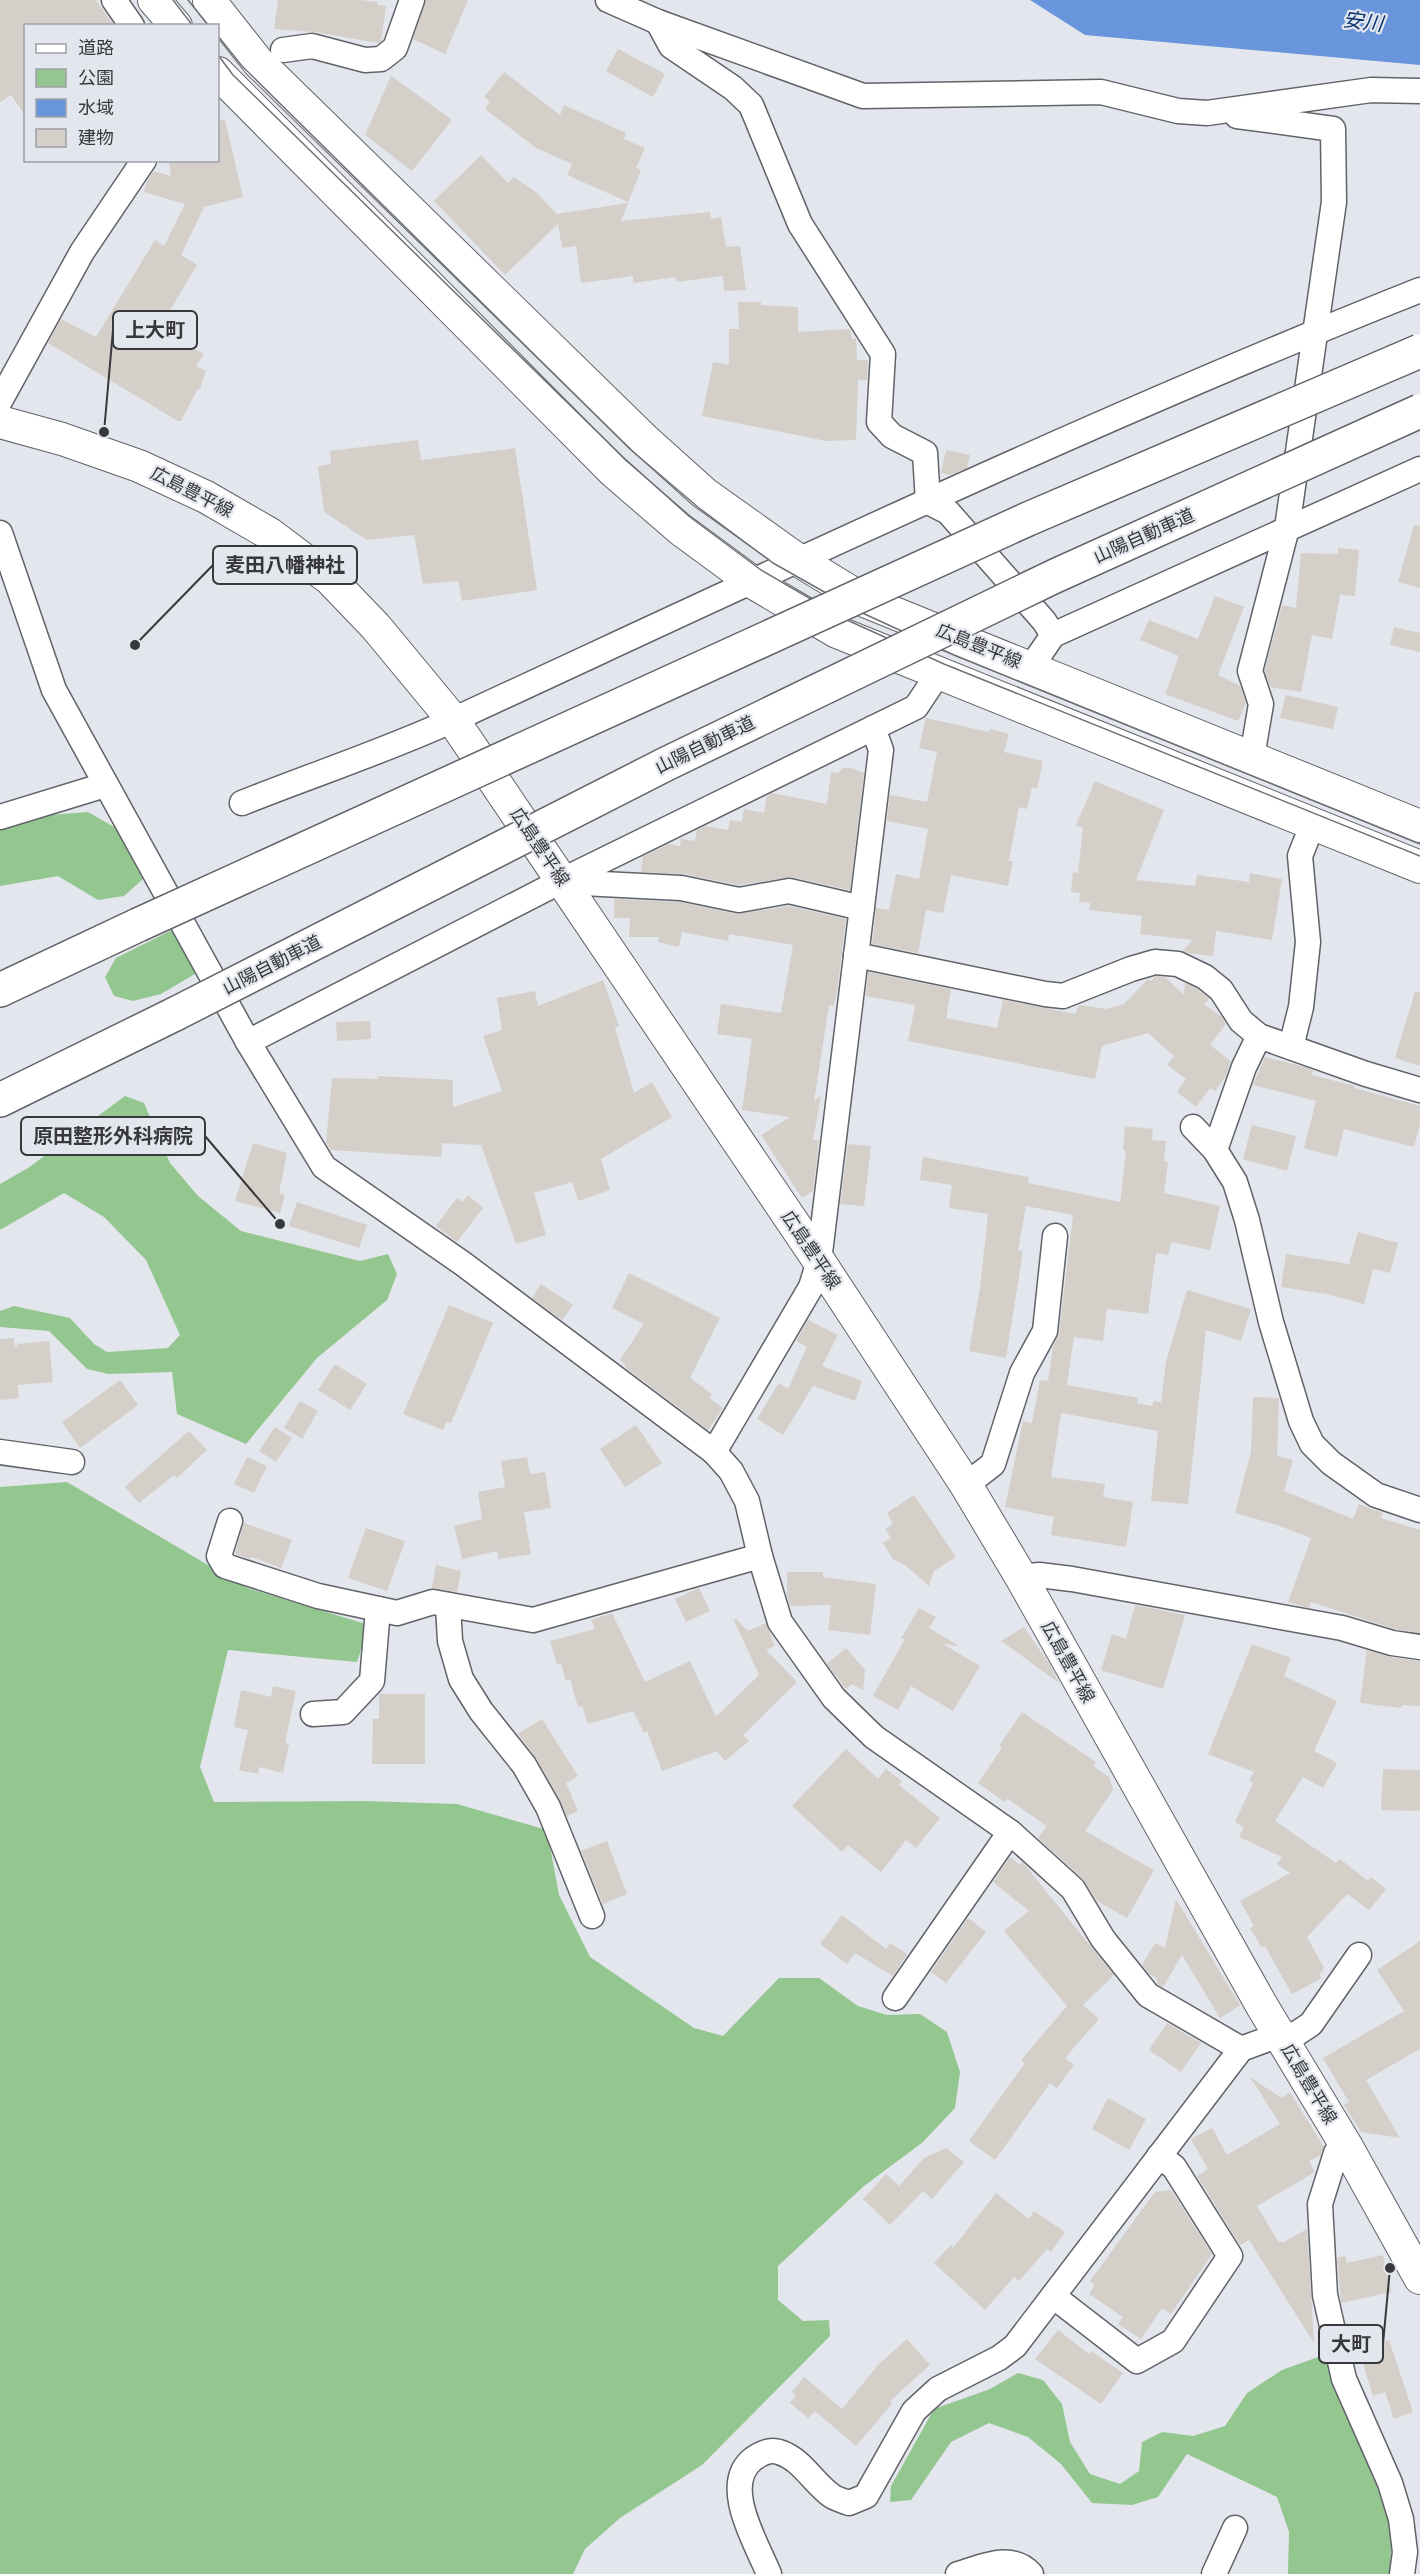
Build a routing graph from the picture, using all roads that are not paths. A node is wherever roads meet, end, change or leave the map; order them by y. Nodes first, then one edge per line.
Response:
1 (114, 0) edge
2 (154, 0) edge
3 (209, 0) edge
4 (412, 0) edge
5 (608, 0) edge
6 (658, 22) junction
7 (131, 24) edge
8 (174, 24) edge
9 (283, 51) dead end
10 (219, 74) edge
11 (1420, 91) edge
12 (1207, 113) junction
13 (143, 162) edge
14 (1420, 290) edge
15 (1316, 331) junction
16 (1420, 351) edge
17 (0, 401) edge
18 (1420, 411) edge
19 (0, 422) edge
20 (1420, 469) edge
21 (928, 502) junction
22 (1287, 528) junction
23 (0, 533) edge
24 (798, 560) junction
25 (752, 582) junction
26 (1053, 635) junction
27 (1031, 667) junction
28 (938, 674) junction
29 (453, 720) junction
30 (873, 728) junction
31 (1252, 757) junction
32 (105, 785) junction
33 (242, 803) dead end
34 (0, 817) edge
35 (1313, 823) junction
36 (1420, 826) edge
37 (1420, 867) edge
38 (563, 882) junction
39 (862, 908) junction
40 (856, 955) junction
41 (0, 990) edge
42 (1259, 1036) junction
43 (248, 1042) junction
44 (1291, 1047) junction
45 (1420, 1090) edge
46 (0, 1100) edge
47 (1193, 1127) dead end
48 (1215, 1150) junction
49 (1055, 1236) dead end
50 (819, 1261) junction
51 (0, 1452) edge
52 (714, 1452) junction
53 (72, 1462) dead end
54 (966, 1485) junction
55 (1420, 1509) edge
56 (230, 1521) dead end
57 (760, 1556) junction
58 (1021, 1577) junction
59 (448, 1605) junction
60 (378, 1609) junction
61 (1420, 1647) edge
62 (313, 1714) dead end
63 (1010, 1832) junction
64 (592, 1916) dead end
65 (1359, 1956) dead end
66 (895, 1998) dead end
67 (1279, 2035) junction
68 (1241, 2049) junction
69 (1347, 2147) junction
70 (1159, 2156) junction
71 (1420, 2278) edge
72 (1053, 2296) junction
73 (1235, 2528) dead end
74 (769, 2574) edge
75 (958, 2574) edge
76 (1031, 2574) edge
77 (1214, 2574) edge
78 (1402, 2574) edge

1 - 7 street
2 - 8 main road
3 - 24 main road, 広島豊平線
4 - 9 street
5 - 6 street
6 - 12 street
6 - 21 street
10 - 25 main road
11 - 12 street
12 - 15 street
13 - 17 street
14 - 15 street
15 - 21 street
15 - 22 street
16 - 41 highway, bridge
18 - 46 highway, 山陽自動車道, bridge
19 - 29 main road, 広島豊平線
20 - 22 street
21 - 24 street
21 - 26 street
22 - 26 street
22 - 31 street
23 - 32 street
24 - 25 street
24 - 27 main road, 広島豊平線
25 - 28 main road
25 - 29 street
26 - 27 street
27 - 31 main road, 広島豊平線
28 - 30 street
28 - 35 main road
29 - 33 street
29 - 38 main road, 広島豊平線
30 - 38 street
30 - 39 street
31 - 36 main road, 広島豊平線
32 - 34 street
32 - 43 street
35 - 37 main road
35 - 44 street
38 - 39 street
38 - 43 street
38 - 50 main road, 広島豊平線
39 - 40 street
40 - 42 street
40 - 50 street
42 - 44 street
42 - 48 street
43 - 52 street
44 - 45 street
47 - 48 street
48 - 55 street
49 - 54 street
50 - 52 street
50 - 54 main road, 広島豊平線
51 - 53 street
52 - 57 street
54 - 58 main road, 広島豊平線
56 - 60 street
57 - 59 street
57 - 63 street
58 - 61 street
58 - 67 main road, 広島豊平線
59 - 60 street
59 - 64 street
60 - 62 street
63 - 66 street
63 - 68 street
65 - 67 street
67 - 68 street
67 - 69 main road, 広島豊平線
68 - 70 street
69 - 71 main road, 広島豊平線
69 - 78 street
70 - 72 street
70 - 72 street
72 - 74 street
73 - 77 street
75 - 76 street

